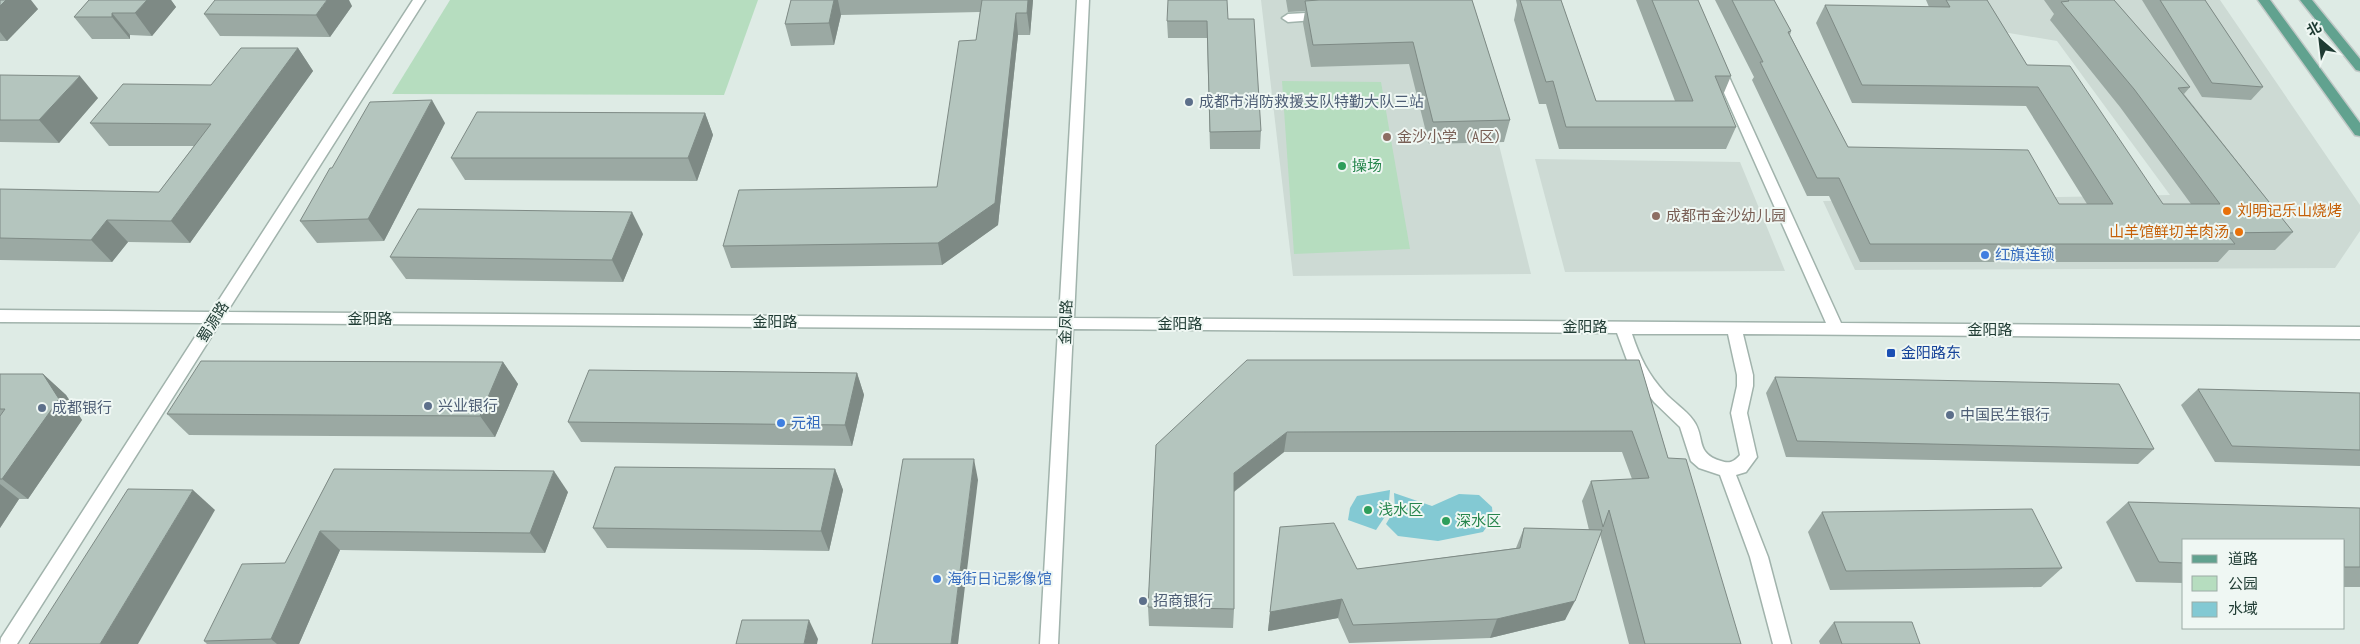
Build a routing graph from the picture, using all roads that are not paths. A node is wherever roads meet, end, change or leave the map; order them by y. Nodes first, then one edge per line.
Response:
1 (419, 0) edge
2 (1083, 0) edge
3 (2264, 0) edge
4 (2306, 0) edge
5 (1334, 16) edge
6 (1288, 18) dead end
7 (1712, 54) edge
8 (2360, 67) edge
9 (2360, 132) edge
10 (0, 316) edge
11 (215, 318) junction
12 (1065, 324) junction
13 (1622, 327) junction
14 (1734, 328) junction
15 (1836, 329) junction
16 (2360, 333) edge
17 (1726, 470) junction
18 (6, 644) edge
19 (1049, 644) edge
20 (1782, 644) edge

1 - 11 street, 蜀源路
2 - 12 street, 金凤路
3 - 9 main road
4 - 8 main road
5 - 6 street
7 - 15 street
10 - 11 street, 金阳路
11 - 12 street, 金阳路
11 - 18 street, 蜀源路
12 - 13 street, 金阳路
12 - 19 street, 金凤路
13 - 14 street, 金阳路
13 - 17 street
14 - 15 street, 金阳路
14 - 17 street
15 - 16 street, 金阳路
17 - 20 street

